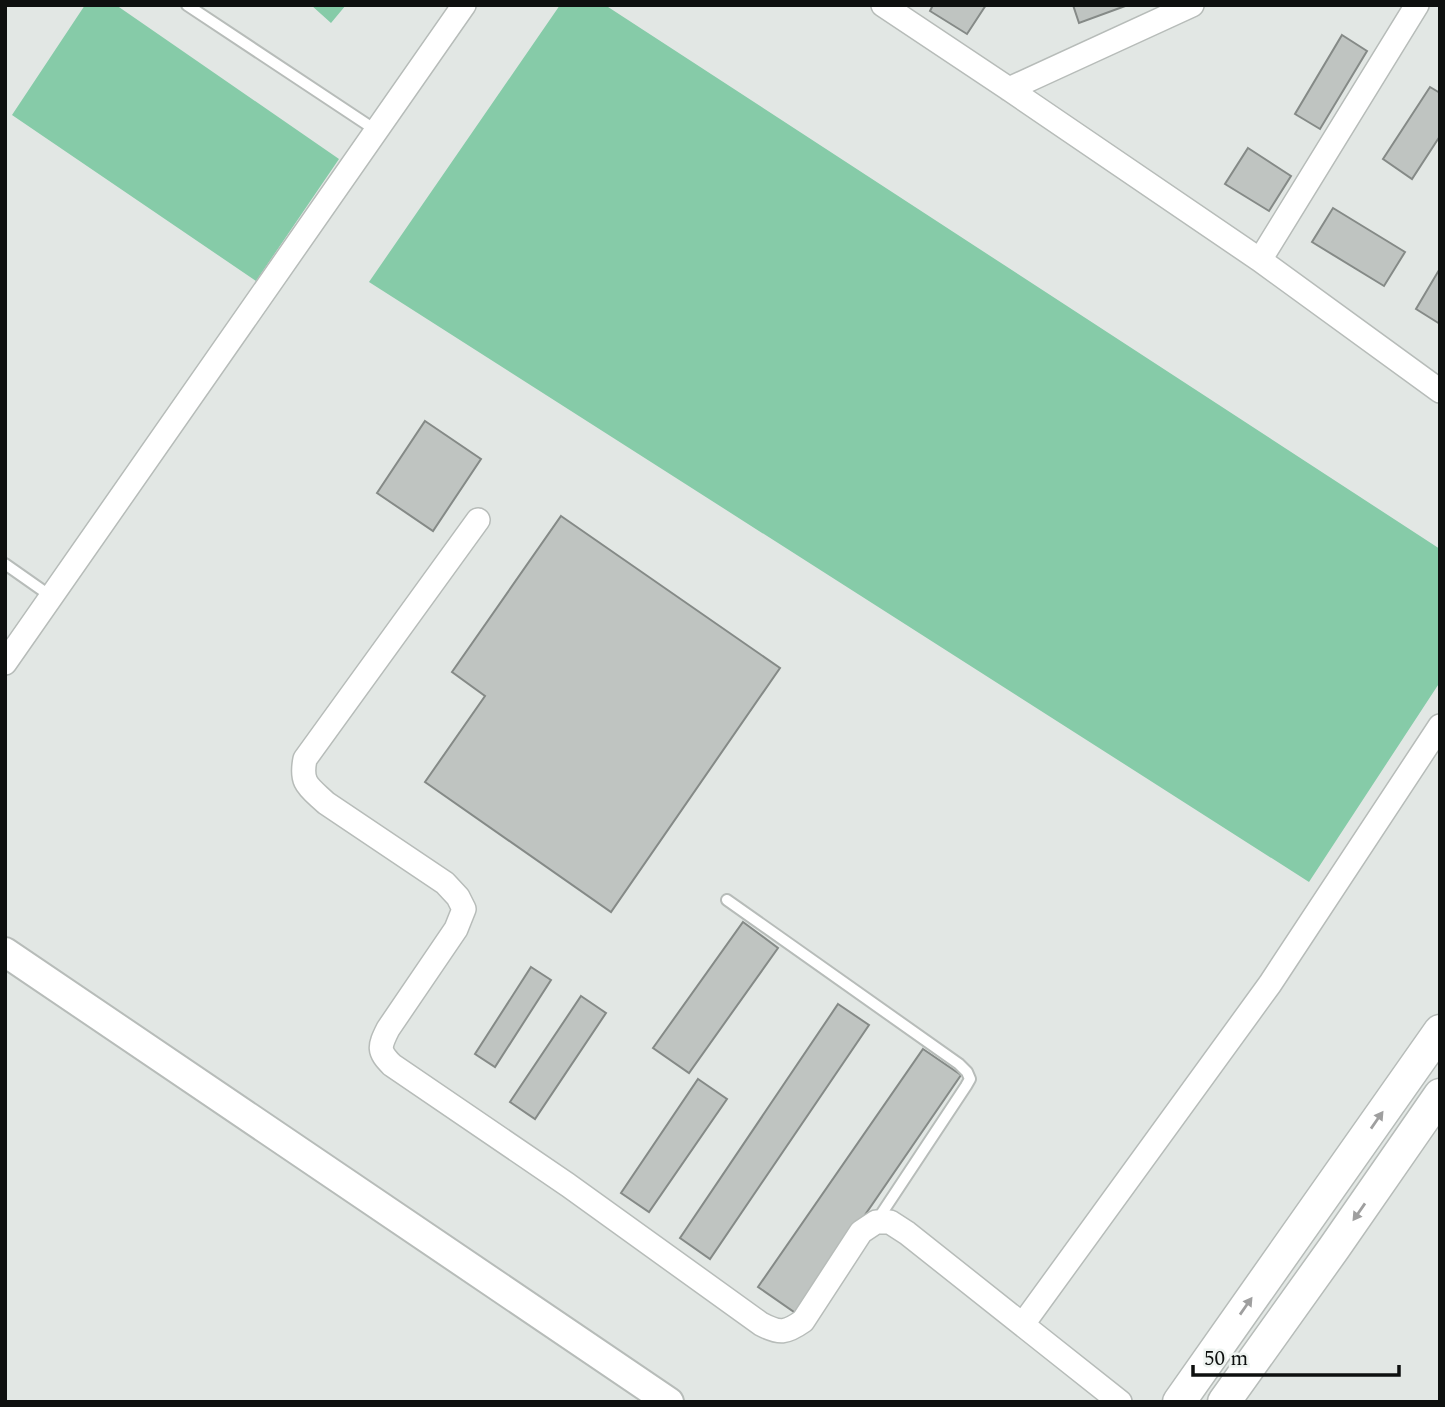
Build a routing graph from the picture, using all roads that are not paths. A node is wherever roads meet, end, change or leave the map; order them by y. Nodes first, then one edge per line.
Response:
1 (187, 5) edge
2 (464, 5) edge
3 (883, 5) edge
4 (1192, 5) edge
5 (1418, 5) edge
6 (1010, 89) junction
7 (377, 131) junction
8 (1260, 260) junction
9 (1440, 391) edge
10 (478, 520) dead end
11 (5, 564) edge
12 (52, 597) junction
13 (5, 663) edge
14 (1440, 726) edge
15 (727, 900) dead end
16 (5, 952) edge
17 (1440, 1031) edge
18 (1440, 1095) edge
19 (876, 1222) junction
20 (1023, 1324) junction
21 (668, 1402) edge
22 (1120, 1402) edge
23 (1179, 1402) edge
24 (1224, 1402) edge

1 - 7 lane
2 - 7 street
3 - 6 street
4 - 6 street
5 - 8 street
6 - 8 street
7 - 12 street
8 - 9 street
10 - 19 street
11 - 12 lane
12 - 13 street
14 - 20 street
15 - 19 lane
16 - 21 street
23 -> 17 main road
18 -> 24 main road
19 - 20 street
20 - 22 street

